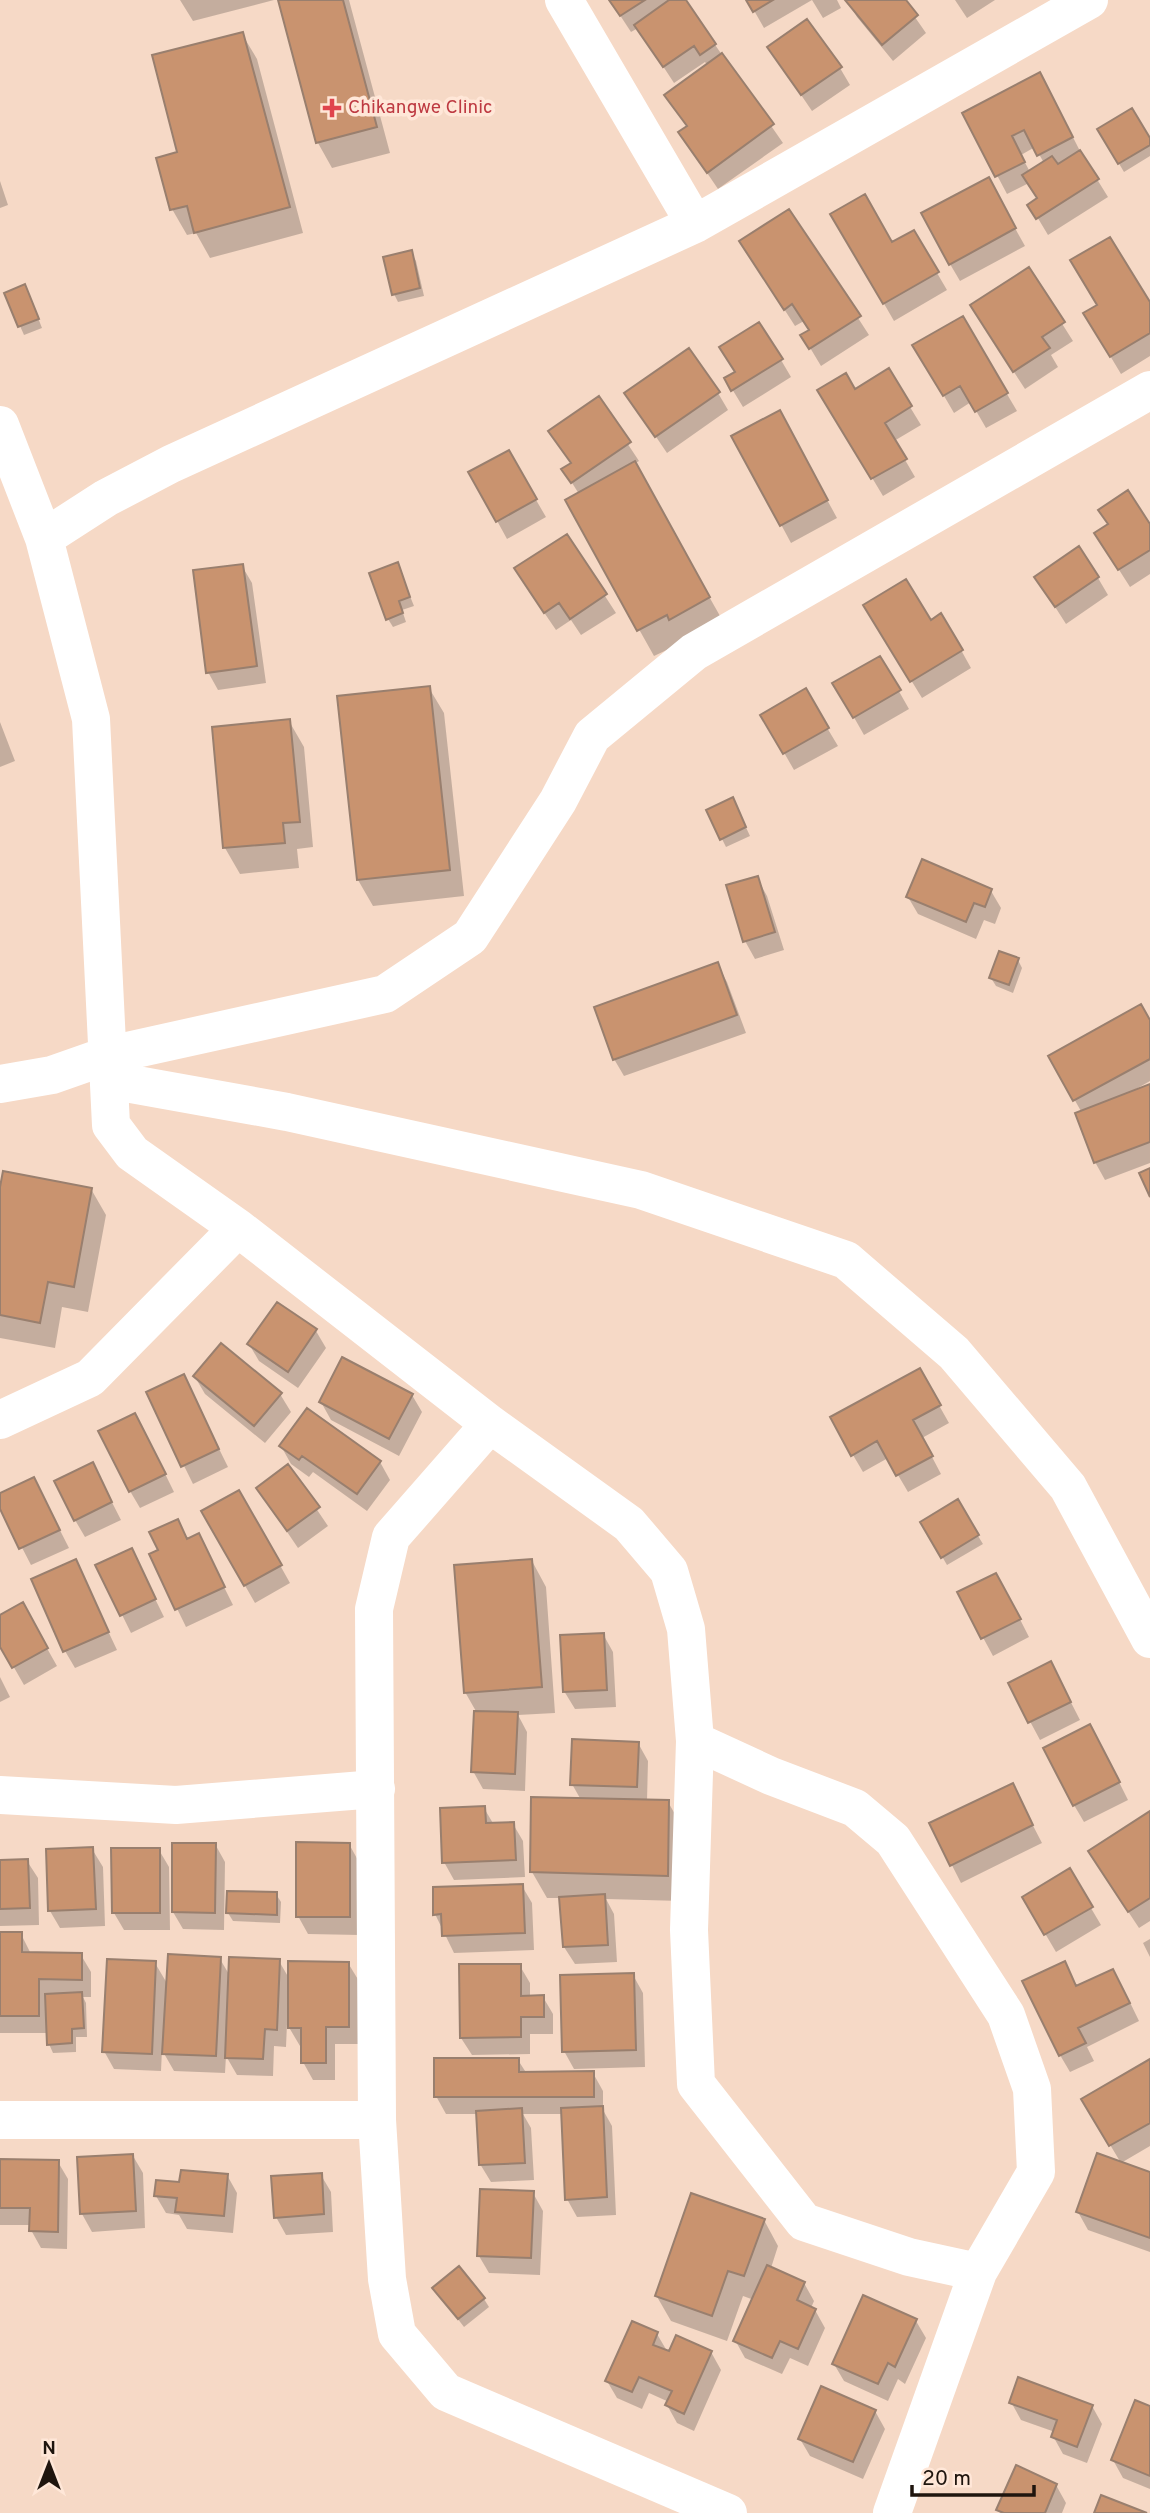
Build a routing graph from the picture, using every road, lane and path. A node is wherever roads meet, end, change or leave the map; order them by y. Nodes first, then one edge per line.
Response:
1 (564, 0) edge
2 (1089, 0) edge
3 (695, 224) junction
4 (1150, 390) edge
5 (0, 425) edge
6 (44, 538) junction
7 (109, 1068) junction
8 (0, 1084) edge
9 (238, 1228) junction
10 (0, 1420) edge
11 (491, 1424) junction
12 (1150, 1639) edge
13 (695, 1741) junction
14 (376, 1789) junction
15 (0, 1795) edge
16 (0, 2120) edge
17 (377, 2120) junction
18 (978, 2272) junction
19 (727, 2513) edge
20 (892, 2513) edge

1 - 3 street
2 - 3 street
3 - 6 street
4 - 7 street
5 - 6 street
6 - 7 street
7 - 8 street
7 - 9 street
7 - 12 street
9 - 10 street
9 - 11 street
11 - 13 street
11 - 14 street
13 - 18 street
13 - 18 street
14 - 15 street
14 - 17 street
16 - 17 street
17 - 19 street
18 - 20 street

